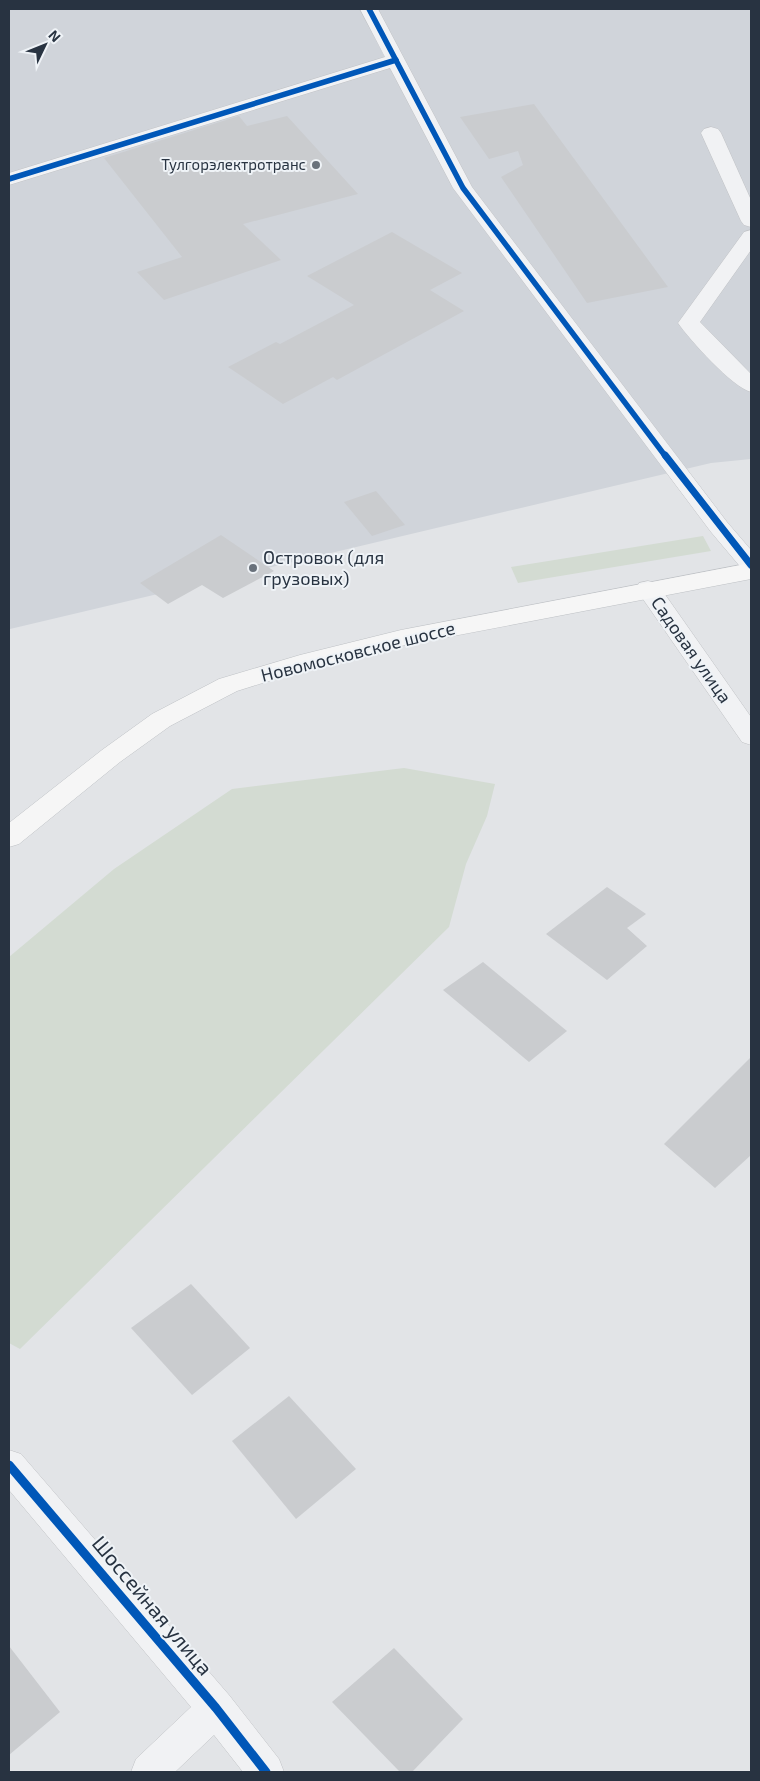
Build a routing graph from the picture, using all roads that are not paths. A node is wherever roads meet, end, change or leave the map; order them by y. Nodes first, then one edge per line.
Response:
1 (369, 9) edge
2 (396, 60) junction
3 (711, 133) dead end
4 (9, 179) edge
5 (751, 221) edge
6 (751, 236) edge
7 (751, 385) edge
8 (751, 565) edge
9 (751, 570) edge
10 (648, 589) junction
11 (751, 736) edge
12 (9, 837) edge
13 (9, 1465) edge
14 (216, 1708) junction
15 (149, 1772) edge
16 (266, 1772) edge

1 - 2 street
2 - 4 street
2 - 8 street
3 - 5 street
6 - 7 street
9 - 10 main road, Новомосковское шоссе
10 - 11 street, Садовая улица
10 - 12 main road, Новомосковское шоссе
13 - 14 street, Шоссейная улица
14 - 15 street
14 - 16 street, Шоссейная улица

